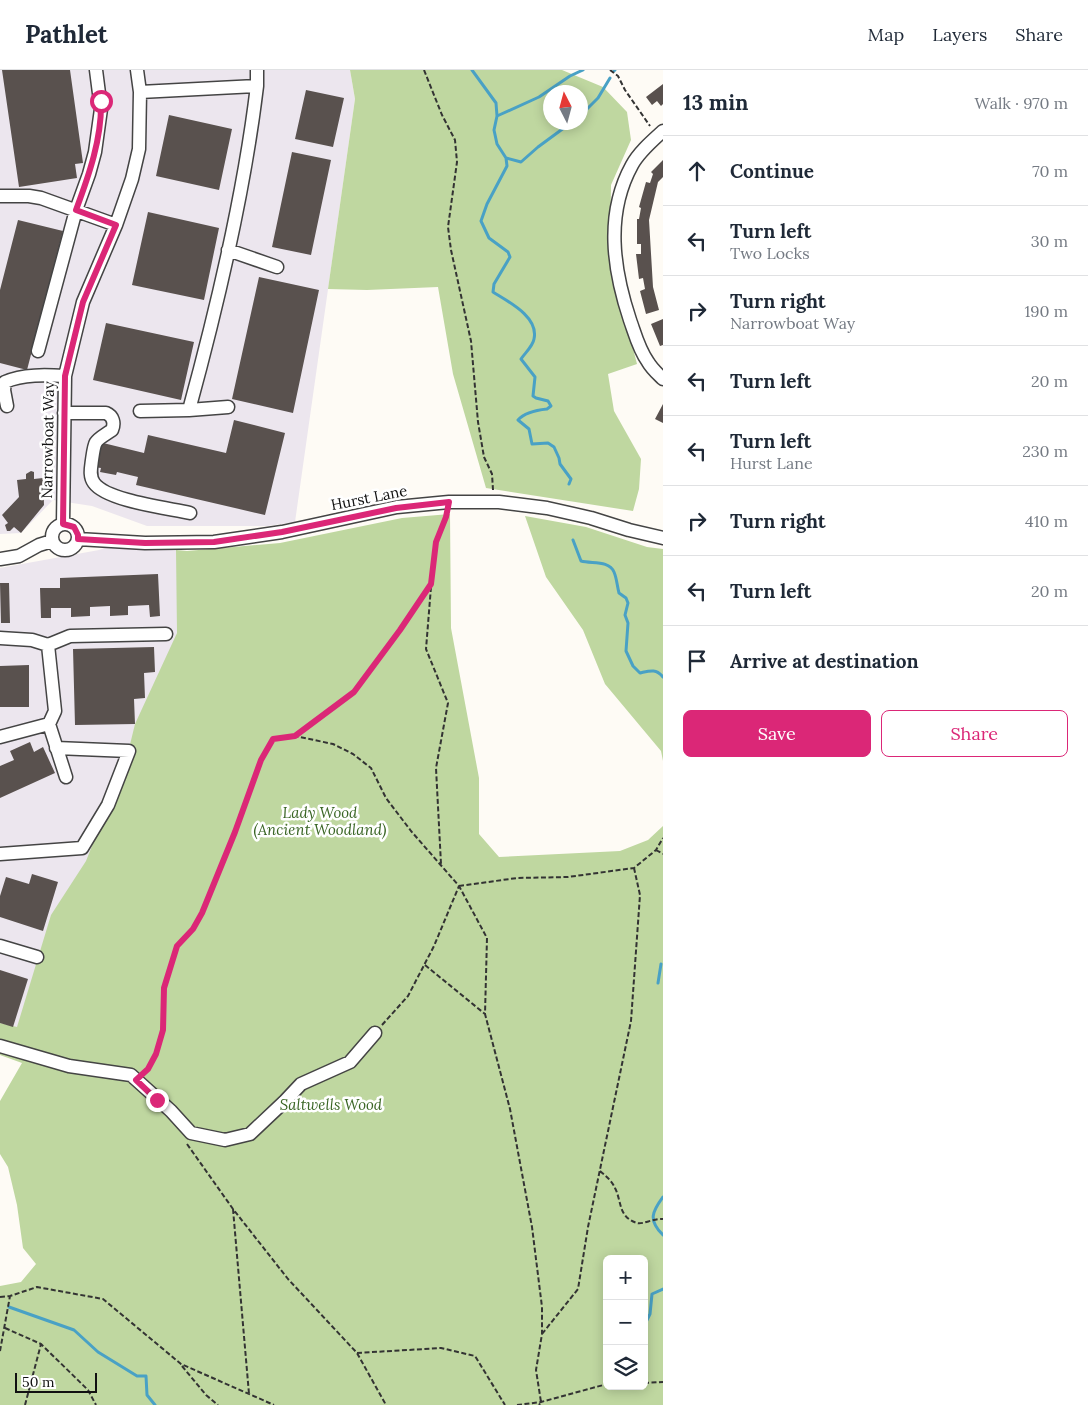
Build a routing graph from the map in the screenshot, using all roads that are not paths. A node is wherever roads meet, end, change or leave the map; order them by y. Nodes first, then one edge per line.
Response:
1 (96, 70) edge
2 (137, 70) edge
3 (257, 70) edge
4 (257, 86) junction
5 (140, 92) junction
6 (660, 134) edge
7 (0, 196) edge
8 (76, 210) junction
9 (116, 225) junction
10 (228, 250) junction
11 (276, 267) dead end
12 (38, 351) dead end
13 (65, 376) junction
14 (663, 379) edge
15 (7, 406) dead end
16 (228, 407) dead end
17 (189, 410) junction
18 (140, 411) dead end
19 (64, 413) junction
20 (190, 513) dead end
21 (63, 524) junction
22 (663, 538) edge
23 (78, 539) junction
24 (52, 541) junction
25 (0, 559) edge
26 (166, 634) dead end
27 (0, 638) edge
28 (48, 645) junction
29 (49, 724) junction
30 (0, 736) edge
31 (56, 748) junction
32 (66, 777) dead end
33 (0, 854) edge
34 (0, 946) edge
35 (37, 957) dead end
36 (375, 1033) road end
37 (0, 1046) edge

1 - 8 street
2 - 5 street, Narrowboat Way
3 - 4 street
4 - 5 street
4 - 10 street
5 - 9 street, Narrowboat Way
6 - 14 street
7 - 8 street
8 - 9 street
8 - 12 street
9 - 13 street, Narrowboat Way
10 - 11 street
10 - 17 street
13 - 15 street
13 - 19 street, Narrowboat Way
16 - 17 street
17 - 18 street
19 - 20 street
19 - 21 street, Narrowboat Way
21 - 23 street
21 - 24 street
22 - 23 street, Hurst Lane
23 - 24 street
24 - 25 street
26 - 28 street
27 - 28 street
28 - 29 street
29 - 30 street
29 - 31 street
31 - 32 street
31 - 33 street
34 - 35 street
36 - 37 street

